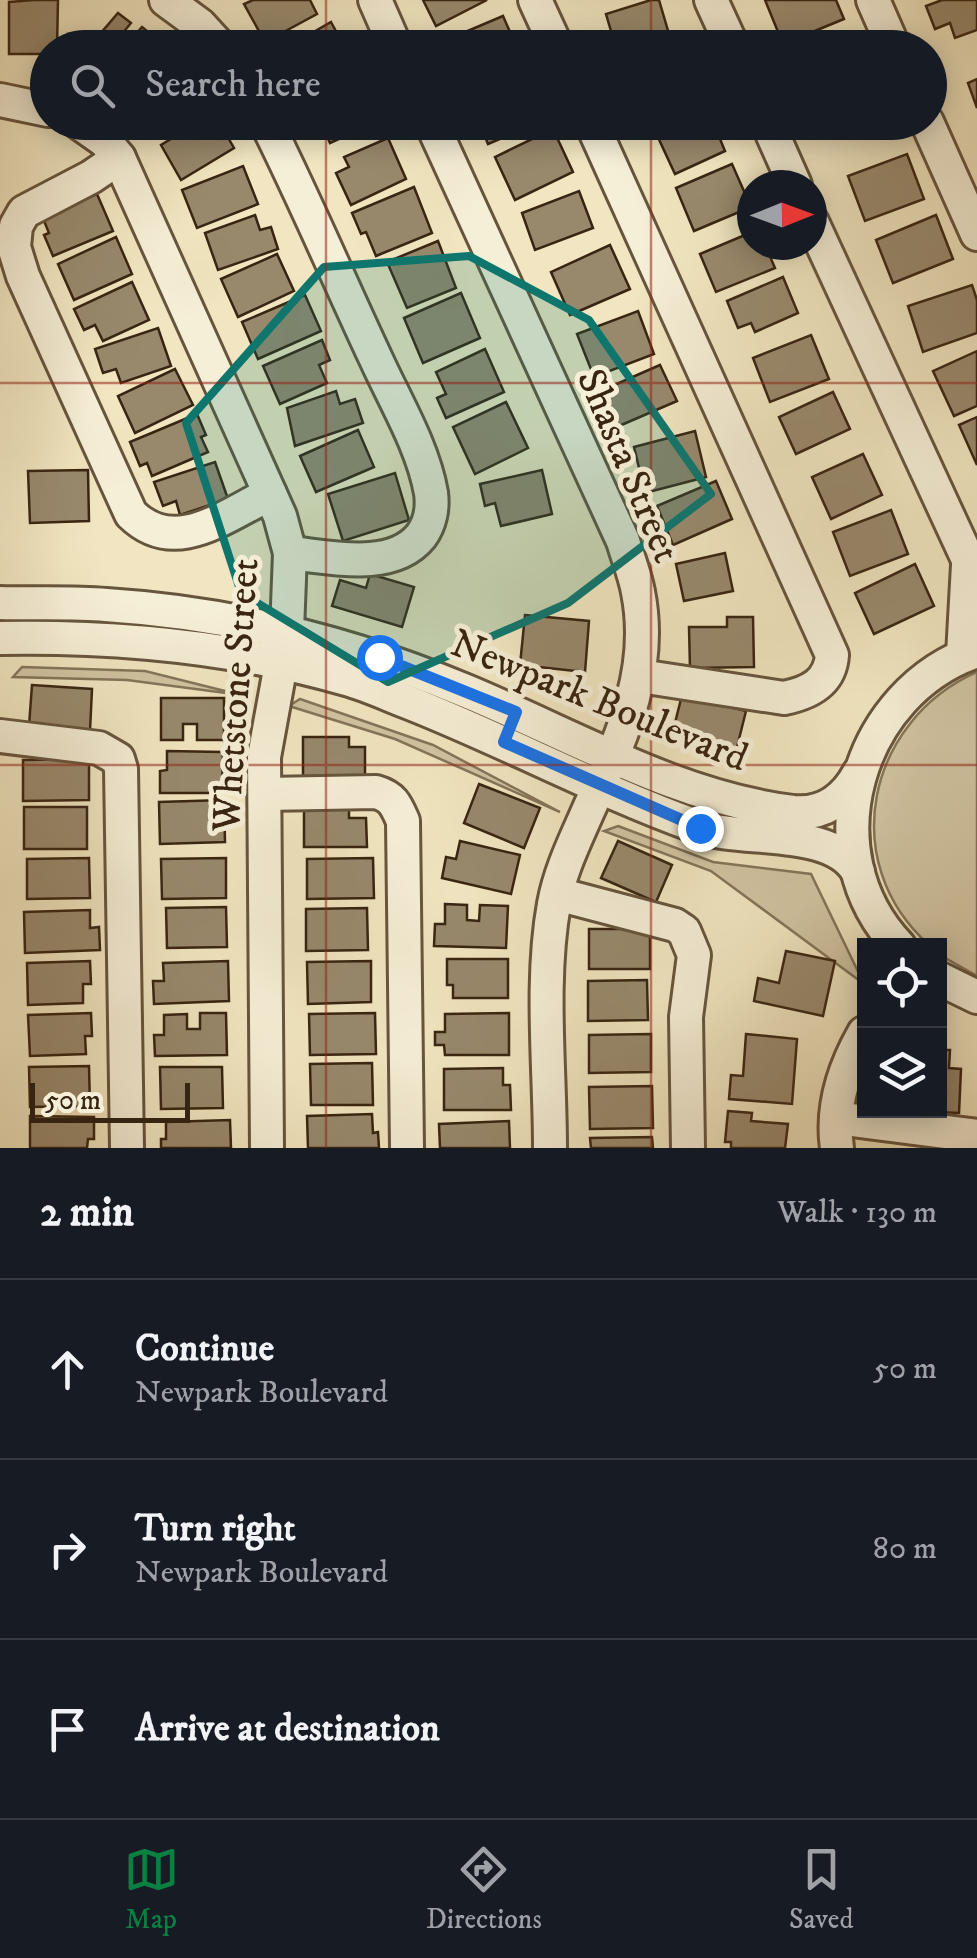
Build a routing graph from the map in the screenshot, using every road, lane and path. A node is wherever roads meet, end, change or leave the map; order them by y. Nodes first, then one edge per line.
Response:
1 (166, 0) edge
2 (374, 0) edge
3 (535, 0) edge
4 (711, 0) edge
5 (872, 0) edge
6 (205, 30) edge
7 (388, 30) edge
8 (549, 30) edge
9 (724, 30) edge
10 (886, 30) edge
11 (0, 100) edge
12 (30, 106) edge
13 (103, 140) edge
14 (274, 140) edge
15 (439, 140) edge
16 (599, 140) edge
17 (775, 140) edge
18 (935, 140) edge
19 (119, 158) junction
20 (788, 170) edge
21 (977, 234) edge
22 (827, 255) edge
23 (270, 494) junction
24 (290, 553) junction
25 (972, 572) edge
26 (0, 603) edge
27 (287, 631) junction
28 (0, 638) edge
29 (970, 653) edge
30 (279, 663) junction
31 (640, 676) junction
32 (510, 728) junction
33 (0, 736) edge
34 (607, 770) junction
35 (859, 773) junction
36 (264, 794) junction
37 (858, 872) junction
38 (557, 894) junction
39 (889, 938) edge
40 (857, 1049) edge
41 (837, 1133) edge
42 (977, 1136) edge
43 (127, 1148) edge
44 (267, 1148) edge
45 (408, 1148) edge
46 (550, 1148) edge
47 (688, 1148) edge

1 - 6 street
2 - 7 street
3 - 8 street
4 - 9 street
5 - 10 street
11 - 12 street
13 - 19 street, Whetstone Street
14 - 24 street
15 - 31 street, Shasta Street
16 - 31 street
17 - 20 street
18 - 21 street
19 - 23 street, Whetstone Street
19 - 23 street
22 - 25 street
23 - 24 street, Whetstone Street
24 - 27 street, Whetstone Street
25 - 29 street
26 - 27 street, Newpark Boulevard
27 - 30 street, Whetstone Street
27 - 32 street, Newpark Boulevard
28 - 30 street, Newpark Boulevard
29 - 35 street
30 - 32 street, Newpark Boulevard
30 - 36 street, Whetstone Street
31 - 34 street, Shasta Street
32 - 34 street, Newpark Boulevard
33 - 43 street
34 - 35 street, Newpark Boulevard
34 - 37 street, Newpark Boulevard
34 - 38 street, Shasta Street
35 - 37 street
36 - 44 street, Whetstone Street
36 - 45 street
37 - 39 street
38 - 46 street, Shasta Street
38 - 47 street
40 - 41 street
41 - 42 street

